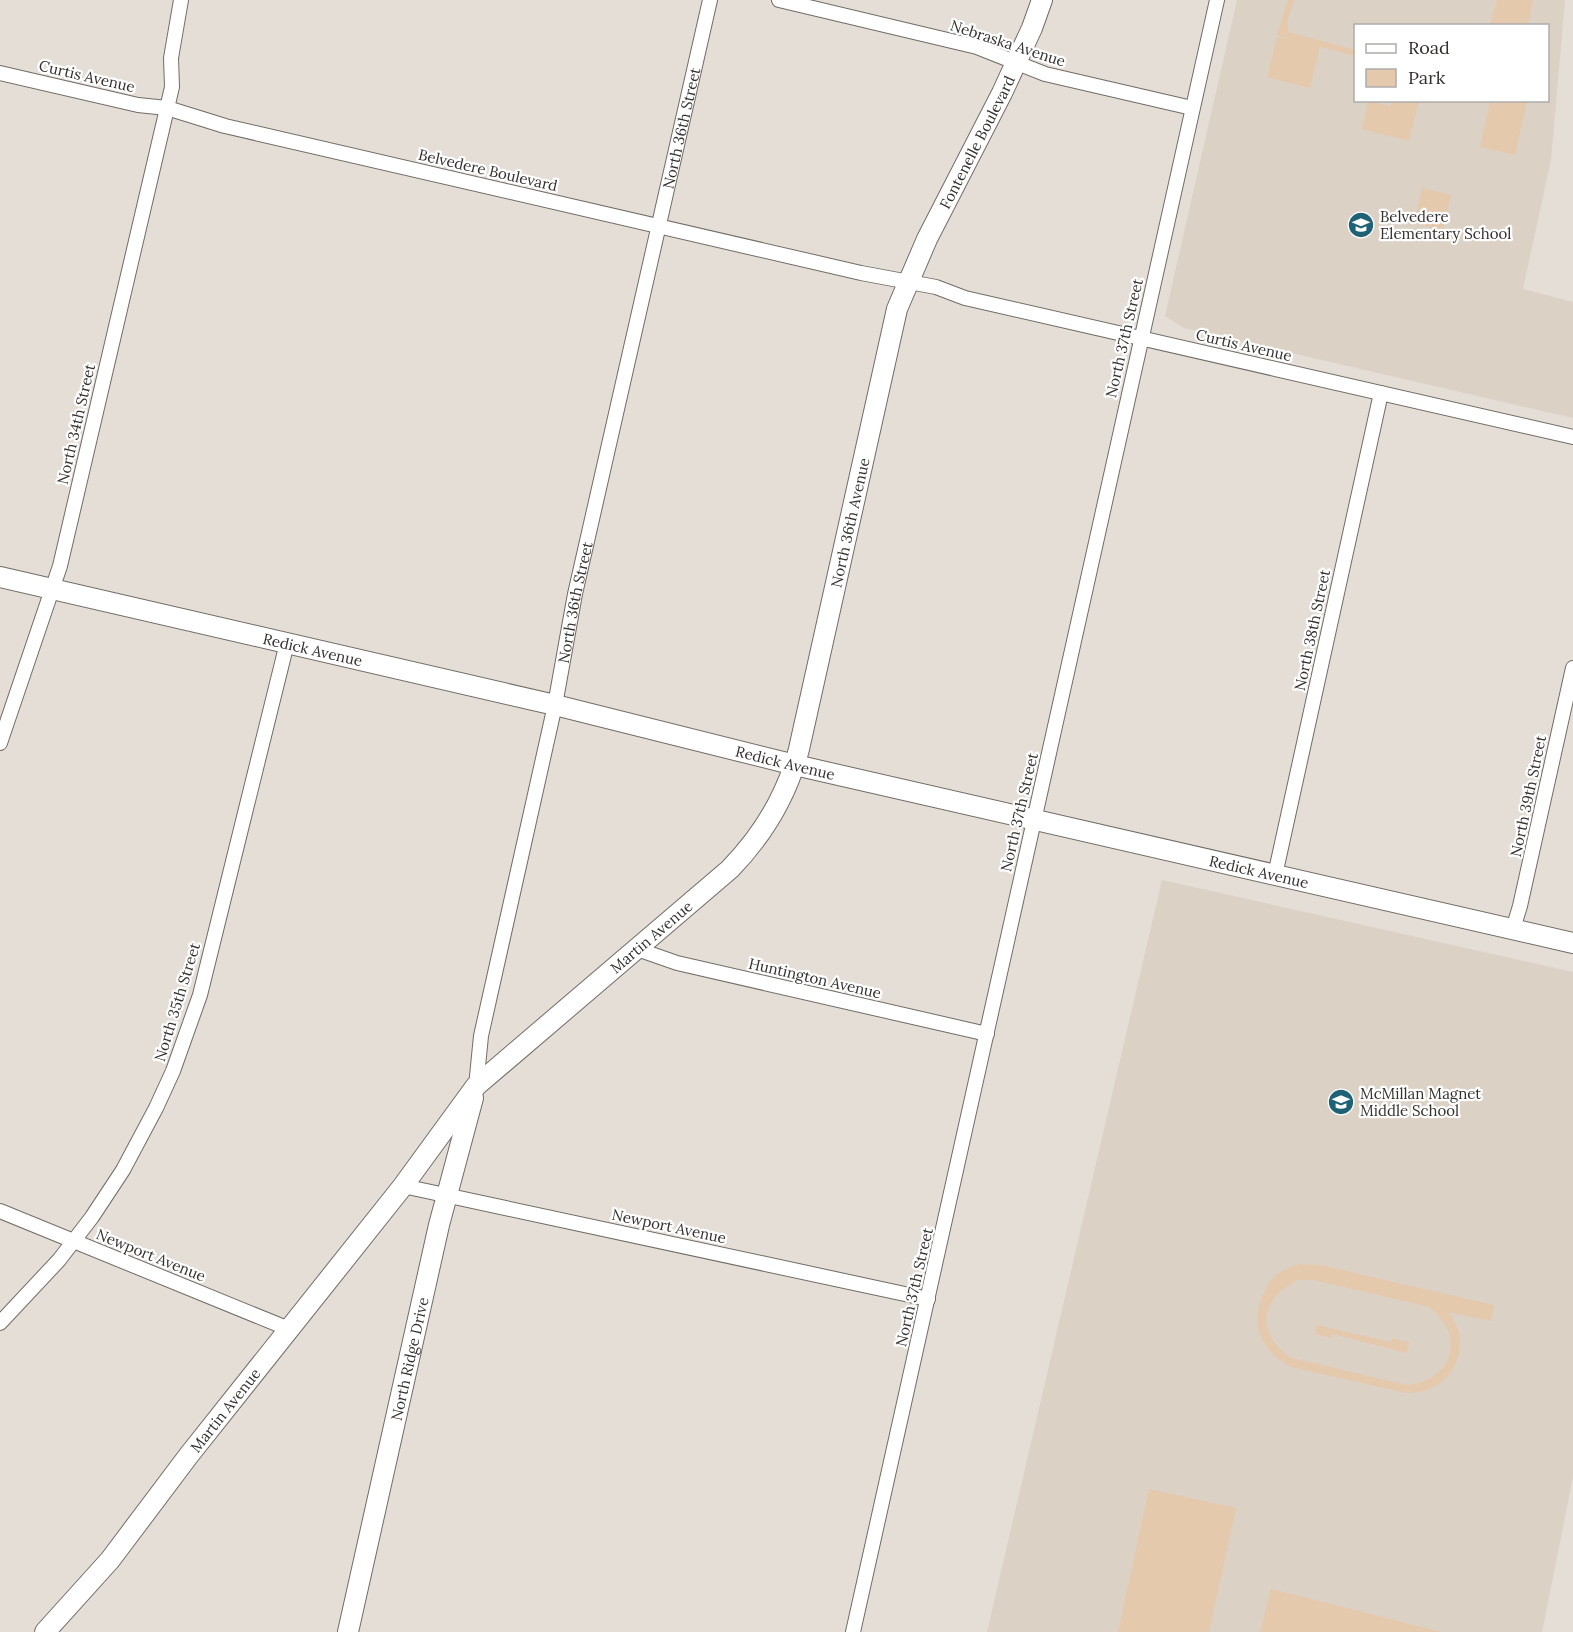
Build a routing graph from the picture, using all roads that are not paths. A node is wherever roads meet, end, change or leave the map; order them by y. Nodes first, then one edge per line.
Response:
1 (181, 0) edge
2 (710, 0) edge
3 (779, 0) edge
4 (1042, 0) edge
5 (1217, 0) edge
6 (1016, 62) junction
7 (0, 74) edge
8 (167, 108) junction
9 (1192, 108) junction
10 (659, 226) junction
11 (908, 282) junction
12 (1141, 338) junction
13 (1381, 393) junction
14 (1573, 438) edge
15 (0, 577) edge
16 (53, 589) junction
17 (287, 643) junction
18 (1573, 668) edge
19 (1571, 690) edge
20 (555, 705) junction
21 (0, 743) edge
22 (795, 765) junction
23 (1034, 819) junction
24 (1275, 874) junction
25 (1513, 929) junction
26 (1573, 943) edge
27 (637, 949) junction
28 (987, 1034) junction
29 (476, 1086) junction
30 (403, 1186) junction
31 (446, 1195) junction
32 (0, 1210) edge
33 (74, 1241) junction
34 (928, 1299) junction
35 (0, 1323) edge
36 (289, 1329) junction
37 (45, 1632) edge
38 (348, 1632) edge
39 (854, 1632) edge

1 - 8 street
2 - 10 street, North 36th Street
3 - 6 street, Nebraska Avenue
4 - 6 street, Fontenelle Boulevard
5 - 9 street, North 37th Street
6 - 9 street, Nebraska Avenue
6 - 11 street, Fontenelle Boulevard
7 - 8 street, Curtis Avenue
8 - 10 street, Belvedere Boulevard
8 - 16 street, North 34th Street
9 - 12 street, North 37th Street
10 - 11 street, Belvedere Boulevard
10 - 20 street, North 36th Street
11 - 12 street, Curtis Avenue
11 - 22 street, North 36th Avenue
12 - 13 street, Curtis Avenue
12 - 23 street, North 37th Street
13 - 14 street, Curtis Avenue
13 - 24 street, North 38th Street
15 - 16 street, Redick Avenue
16 - 17 street, Redick Avenue
16 - 21 street, North 34th Street
17 - 20 street, Redick Avenue
17 - 33 street, North 35th Street
18 - 19 street, North 39th Street
19 - 25 street, North 39th Street
20 - 22 street, Redick Avenue
20 - 29 street, North 36th Street
22 - 23 street, Redick Avenue
22 - 27 street, Martin Avenue
23 - 24 street, Redick Avenue
23 - 28 street, North 37th Street
24 - 25 street, Redick Avenue
25 - 26 street, Redick Avenue
27 - 28 street, Huntington Avenue
27 - 29 street, Martin Avenue
28 - 34 street, North 37th Street
29 - 30 street
29 - 31 street, North Ridge Drive
30 - 31 street, Newport Avenue
30 - 36 street, Martin Avenue
31 - 34 street, Newport Avenue
31 - 38 street, North Ridge Drive
32 - 33 street, Newport Avenue
33 - 35 street, North 35th Street
33 - 36 street, Newport Avenue
34 - 39 street, North 37th Street
36 - 37 street, Martin Avenue

